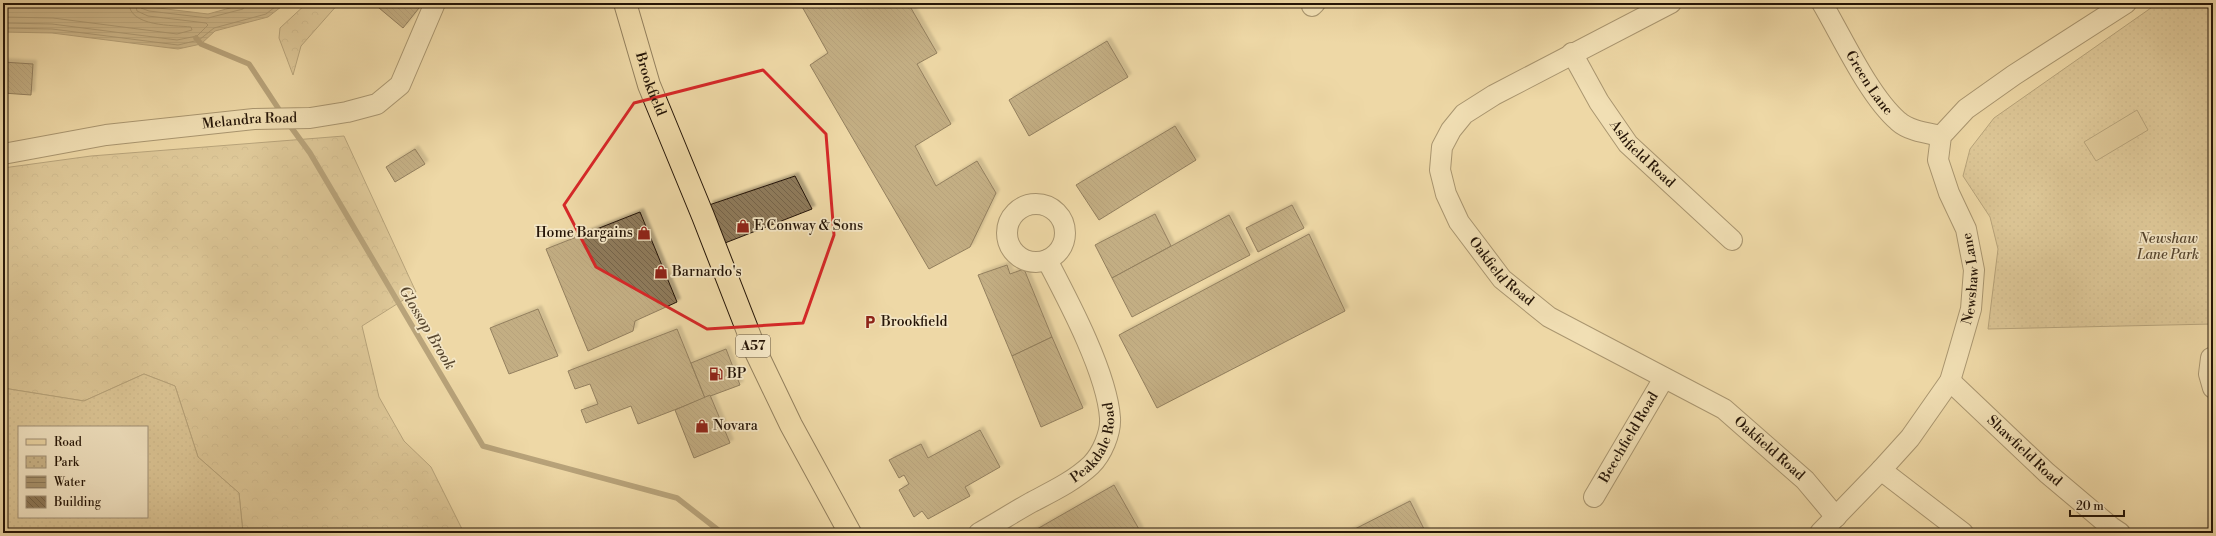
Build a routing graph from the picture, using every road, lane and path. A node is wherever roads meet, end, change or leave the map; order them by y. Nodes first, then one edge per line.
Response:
1 (435, 3) edge
2 (625, 3) edge
3 (1671, 3) edge
4 (1822, 3) edge
5 (2126, 3) edge
6 (1572, 53) junction
7 (1941, 136) junction
8 (3, 154) edge
9 (1732, 240) dead end
10 (1047, 260) dead end
11 (2211, 358) dead end
12 (1664, 378) junction
13 (1950, 380) junction
14 (2213, 388) edge
15 (1881, 470) junction
16 (1594, 497) dead end
17 (1836, 517) junction
18 (850, 533) edge
19 (980, 533) edge
20 (1820, 533) edge
21 (1963, 533) edge
22 (2120, 533) edge

1 - 8 street, Melandra Road
2 - 18 main road, Brookfield / A57
3 - 6 street, Oakfield Road
4 - 7 street, Green Lane
5 - 7 street
6 - 9 street, Ashfield Road
6 - 12 street, Oakfield Road
7 - 13 street, Newshaw Lane
10 - 19 street, Peakdale Road
11 - 14 street
12 - 16 street, Beechfield Road
12 - 17 street, Oakfield Road
13 - 15 street, Newshaw Lane
13 - 22 street, Shawfield Road
15 - 17 street, Newshaw Lane
15 - 21 street
17 - 20 street, Newshaw Lane

